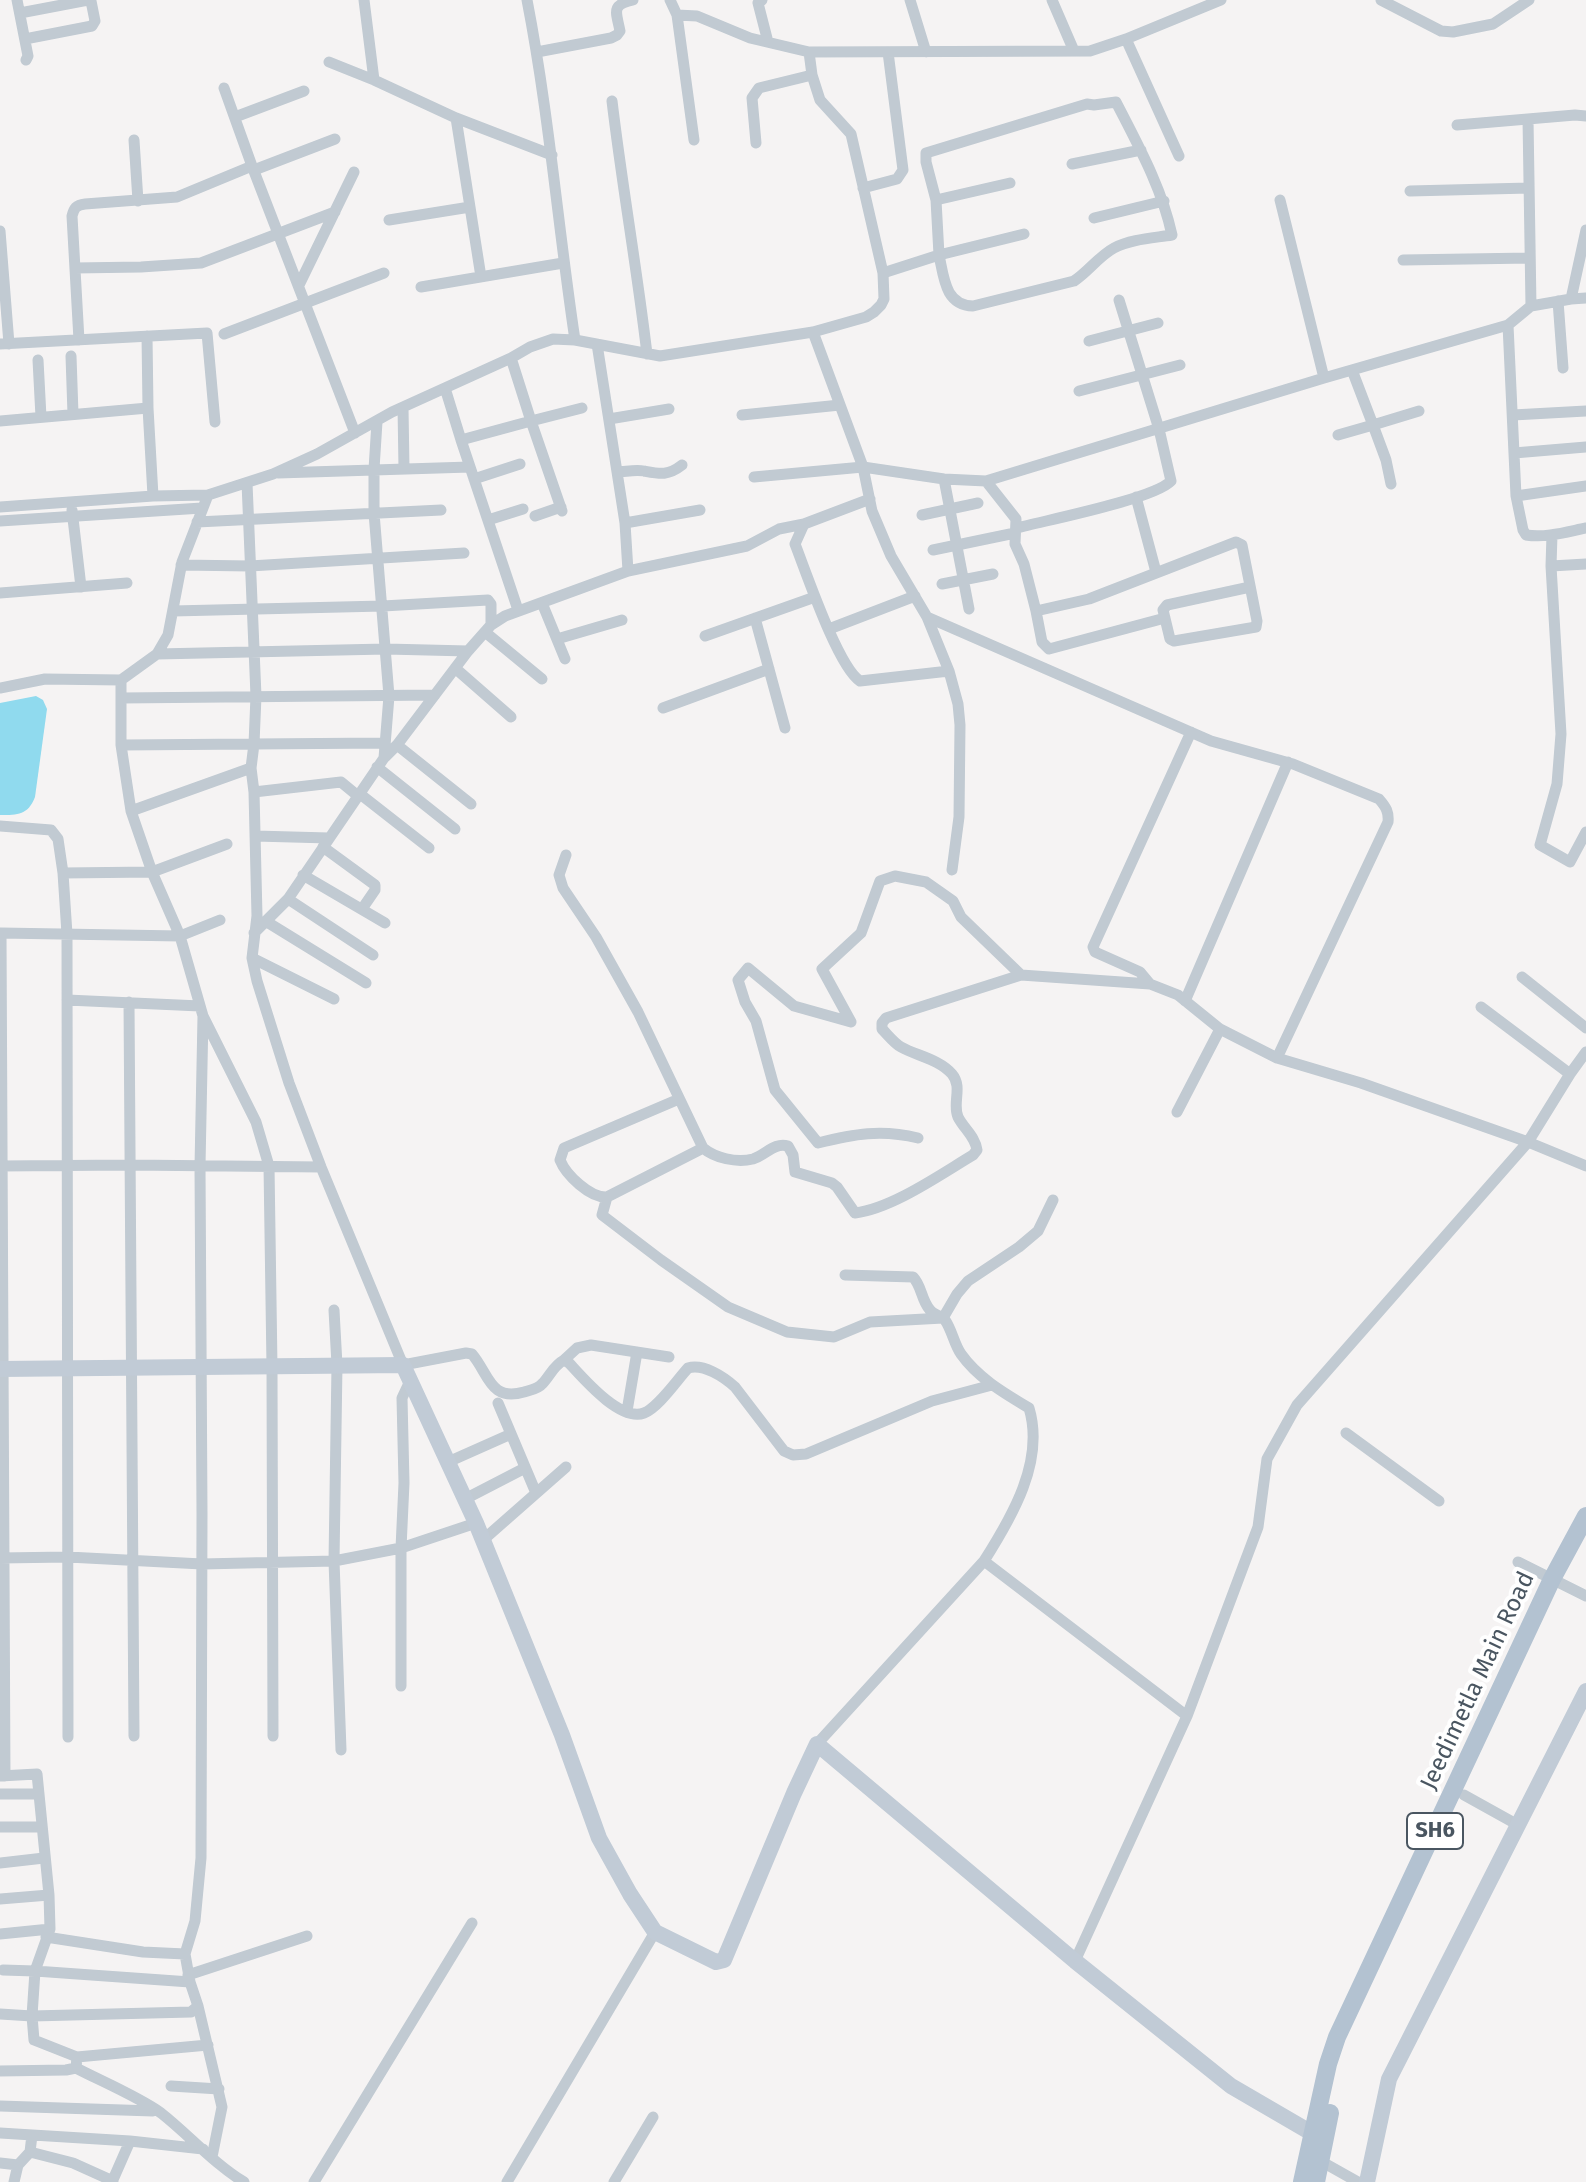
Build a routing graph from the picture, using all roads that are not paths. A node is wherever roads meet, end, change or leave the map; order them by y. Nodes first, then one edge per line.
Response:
1 (17, 0) edge
2 (364, 0) edge
3 (527, 0) edge
4 (633, 0) edge
5 (670, 0) edge
6 (762, 0) edge
7 (910, 0) edge
8 (1052, 0) edge
9 (1221, 0) edge
10 (1381, 0) edge
11 (1529, 0) edge
12 (20, 13) junction
13 (677, 15) junction
14 (25, 39) junction
15 (1126, 39) junction
16 (768, 42) junction
17 (1074, 51) junction
18 (537, 52) junction
19 (809, 52) junction
20 (888, 52) junction
21 (926, 52) junction
22 (26, 60) dead end
23 (329, 62) dead end
24 (812, 75) junction
25 (374, 80) junction
26 (224, 88) dead end
27 (304, 91) dead end
28 (612, 101) dead end
29 (1586, 116) edge
30 (235, 117) junction
31 (456, 118) junction
32 (1528, 119) junction
33 (1457, 125) dead end
34 (335, 139) dead end
35 (134, 140) dead end
36 (694, 140) dead end
37 (756, 143) dead end
38 (1141, 150) junction
39 (552, 155) junction
40 (1179, 156) dead end
41 (1072, 164) dead end
42 (253, 168) junction
43 (354, 172) dead end
44 (1010, 183) dead end
45 (863, 188) junction
46 (1529, 188) junction
47 (1410, 191) dead end
48 (936, 200) junction
49 (1280, 200) dead end
50 (138, 201) junction
51 (1164, 201) junction
52 (470, 207) junction
53 (335, 212) junction
54 (1094, 218) dead end
55 (389, 220) dead end
56 (1586, 230) edge
57 (0, 231) edge
58 (279, 233) junction
59 (1024, 234) dead end
60 (939, 255) junction
61 (1530, 258) junction
62 (1403, 260) dead end
63 (563, 263) junction
64 (75, 268) junction
65 (384, 273) dead end
66 (883, 273) junction
67 (481, 277) junction
68 (299, 285) junction
69 (421, 287) dead end
70 (1586, 298) edge
71 (1119, 300) dead end
72 (1565, 300) junction
73 (305, 303) junction
74 (1531, 306) junction
75 (1158, 323) dead end
76 (1508, 325) junction
77 (1129, 330) junction
78 (813, 332) junction
79 (224, 334) dead end
80 (147, 336) junction
81 (79, 340) junction
82 (575, 340) junction
83 (1089, 341) dead end
84 (4, 344) edge
85 (597, 344) junction
86 (647, 354) junction
87 (71, 356) dead end
88 (511, 358) junction
89 (38, 360) dead end
90 (1180, 365) dead end
91 (1563, 368) dead end
92 (1352, 370) junction
93 (1142, 376) junction
94 (1324, 378) junction
95 (445, 388) junction
96 (1079, 391) dead end
97 (840, 405) junction
98 (403, 407) junction
99 (148, 408) junction
100 (582, 408) dead end
101 (669, 409) dead end
102 (1419, 411) dead end
103 (1586, 411) edge
104 (73, 414) junction
105 (742, 415) dead end
106 (1513, 415) junction
107 (41, 417) junction
108 (609, 419) junction
109 (0, 421) edge
110 (531, 421) junction
111 (215, 422) dead end
112 (377, 422) junction
113 (1373, 425) junction
114 (1159, 429) junction
115 (355, 433) junction
116 (1338, 435) dead end
117 (461, 440) junction
118 (1586, 447) edge
119 (1514, 453) junction
120 (520, 464) dead end
121 (682, 465) dead end
122 (863, 467) junction
123 (374, 469) junction
124 (404, 469) junction
125 (617, 472) junction
126 (472, 473) junction
127 (273, 474) junction
128 (754, 477) dead end
129 (944, 479) junction
130 (986, 481) junction
131 (247, 483) junction
132 (1391, 484) dead end
133 (1586, 486) edge
134 (208, 495) junction
135 (153, 496) junction
136 (1516, 496) junction
137 (1136, 497) junction
138 (870, 499) junction
139 (72, 502) junction
140 (978, 503) dead end
141 (0, 507) edge
142 (202, 508) junction
143 (523, 509) dead end
144 (950, 509) junction
145 (441, 510) dead end
146 (700, 510) dead end
147 (374, 513) junction
148 (922, 515) dead end
149 (73, 516) junction
150 (535, 516) dead end
151 (247, 519) junction
152 (488, 520) junction
153 (0, 521) edge
154 (197, 522) junction
155 (625, 523) junction
156 (804, 524) junction
157 (1586, 528) edge
158 (1016, 530) junction
159 (1552, 535) junction
160 (957, 545) junction
161 (933, 550) dead end
162 (464, 553) dead end
163 (378, 558) junction
164 (1586, 564) edge
165 (181, 565) junction
166 (250, 566) junction
167 (1551, 566) junction
168 (628, 571) junction
169 (1156, 572) junction
170 (993, 574) dead end
171 (964, 580) junction
172 (127, 583) dead end
173 (942, 584) dead end
174 (81, 587) junction
175 (1250, 587) junction
176 (0, 593) edge
177 (915, 596) junction
178 (815, 597) junction
179 (542, 603) junction
180 (383, 606) junction
181 (969, 609) dead end
182 (251, 610) junction
183 (518, 610) junction
184 (173, 611) junction
185 (1036, 611) junction
186 (927, 617) junction
187 (755, 618) junction
188 (1165, 618) junction
189 (622, 620) dead end
190 (488, 629) junction
191 (829, 629) junction
192 (705, 636) dead end
193 (557, 639) junction
194 (386, 649) junction
195 (468, 651) junction
196 (254, 652) junction
197 (157, 654) junction
198 (565, 659) dead end
199 (455, 668) junction
200 (769, 669) junction
201 (949, 671) junction
202 (542, 679) dead end
203 (121, 680) junction
204 (0, 688) edge
205 (435, 695) junction
206 (256, 696) junction
207 (389, 696) junction
208 (121, 698) junction
209 (663, 708) dead end
210 (511, 717) dead end
211 (785, 728) dead end
212 (1191, 732) junction
213 (254, 744) junction
214 (391, 744) junction
215 (121, 745) junction
216 (1288, 762) junction
217 (381, 763) junction
218 (251, 768) junction
219 (254, 792) junction
220 (359, 795) junction
221 (471, 804) dead end
222 (131, 811) junction
223 (0, 826) edge
224 (455, 829) dead end
225 (1586, 832) edge
226 (255, 836) junction
227 (326, 842) junction
228 (227, 844) dead end
229 (429, 848) dead end
230 (566, 855) dead end
231 (952, 870) dead end
232 (152, 872) junction
233 (63, 873) junction
234 (303, 875) junction
235 (288, 899) junction
236 (362, 909) junction
237 (220, 920) dead end
238 (267, 922) junction
239 (385, 923) dead end
240 (254, 933) junction
241 (67, 934) junction
242 (180, 936) junction
243 (373, 955) dead end
244 (252, 958) junction
245 (1021, 975) junction
246 (1522, 977) dead end
247 (366, 983) dead end
248 (1150, 984) junction
249 (334, 999) dead end
250 (67, 1000) junction
251 (1185, 1001) junction
252 (129, 1002) junction
253 (1481, 1007) dead end
254 (201, 1011) junction
255 (1586, 1028) edge
256 (1220, 1029) junction
257 (1586, 1052) edge
258 (1277, 1058) junction
259 (1570, 1074) junction
260 (679, 1099) junction
261 (1177, 1112) dead end
262 (918, 1138) dead end
263 (1528, 1142) junction
264 (703, 1148) junction
265 (67, 1165) junction
266 (130, 1165) junction
267 (1, 1166) edge
268 (200, 1166) junction
269 (269, 1166) junction
270 (1586, 1166) edge
271 (321, 1167) junction
272 (607, 1197) junction
273 (1053, 1200) dead end
274 (845, 1275) dead end
275 (334, 1310) dead end
276 (943, 1318) junction
277 (637, 1352) junction
278 (669, 1357) dead end
279 (564, 1360) junction
280 (337, 1365) junction
281 (132, 1367) junction
282 (201, 1367) junction
283 (272, 1367) junction
284 (68, 1368) junction
285 (2, 1369) edge
286 (406, 1373) junction
287 (992, 1385) junction
288 (498, 1403) dead end
289 (627, 1411) junction
290 (1346, 1433) dead end
291 (511, 1434) junction
292 (448, 1462) junction
293 (566, 1467) dead end
294 (525, 1468) junction
295 (536, 1493) junction
296 (465, 1499) junction
297 (1439, 1501) dead end
298 (1586, 1516) edge
299 (476, 1523) junction
300 (1586, 1538) edge
301 (483, 1540) junction
302 (401, 1548) junction
303 (68, 1557) junction
304 (2, 1558) edge
305 (134, 1560) junction
306 (334, 1561) junction
307 (984, 1561) junction
308 (1518, 1562) dead end
309 (271, 1563) junction
310 (202, 1564) junction
311 (1558, 1582) junction
312 (1586, 1596) edge
313 (401, 1686) dead end
314 (1586, 1691) edge
315 (1187, 1716) junction
316 (134, 1736) dead end
317 (273, 1736) dead end
318 (68, 1737) dead end
319 (817, 1744) junction
320 (341, 1750) dead end
321 (3, 1776) edge
322 (0, 1794) edge
323 (38, 1794) junction
324 (1464, 1795) junction
325 (1518, 1825) junction
326 (0, 1827) edge
327 (41, 1827) junction
328 (44, 1858) junction
329 (0, 1863) edge
330 (49, 1895) junction
331 (0, 1899) edge
332 (472, 1923) dead end
333 (655, 1932) junction
334 (48, 1933) junction
335 (0, 1934) edge
336 (307, 1936) dead end
337 (185, 1954) junction
338 (1075, 1961) junction
339 (3, 1970) dead end
340 (35, 1971) junction
341 (189, 1979) junction
342 (198, 2006) junction
343 (0, 2014) edge
344 (32, 2016) junction
345 (208, 2045) junction
346 (76, 2062) junction
347 (0, 2071) edge
348 (171, 2086) dead end
349 (219, 2089) junction
350 (0, 2106) edge
351 (158, 2111) junction
352 (653, 2117) dead end
353 (0, 2133) edge
354 (32, 2135) junction
355 (1319, 2137) junction
356 (130, 2141) junction
357 (30, 2152) junction
358 (208, 2153) junction
359 (0, 2163) edge
360 (18, 2165) junction
361 (1313, 2174) edge
362 (223, 2177) edge
363 (16, 2181) edge
364 (112, 2181) edge
365 (244, 2182) edge
366 (314, 2182) edge
367 (507, 2182) edge
368 (614, 2182) edge
369 (1358, 2182) edge
370 (1367, 2182) edge

1 - 12 street
2 - 25 street
3 - 18 street
4 - 18 street
5 - 13 street
6 - 16 street
7 - 21 street
8 - 17 street
9 - 15 street
10 - 11 street
12 - 14 street
12 - 14 street
13 - 16 street
13 - 36 street
14 - 22 street
15 - 17 street
15 - 40 street
16 - 19 street
17 - 21 street
18 - 39 street
19 - 20 street
19 - 24 street
20 - 21 street
20 - 45 street
23 - 25 street
24 - 37 street
24 - 45 street
25 - 31 street
26 - 30 street
27 - 30 street
28 - 86 street
29 - 32 street
30 - 42 street
31 - 39 street
31 - 52 street
32 - 33 street
32 - 46 street
34 - 42 street
35 - 50 street
38 - 41 street
38 - 48 street
38 - 51 street
39 - 63 street
42 - 50 street
42 - 58 street
43 - 53 street
44 - 48 street
45 - 66 street
46 - 47 street
46 - 61 street
48 - 60 street
49 - 94 street
50 - 64 street
51 - 54 street
51 - 60 street
52 - 55 street
52 - 67 street
53 - 58 street
53 - 68 street
56 - 72 street
57 - 84 street
58 - 64 street
58 - 68 street
59 - 60 street
60 - 66 street
61 - 62 street
61 - 74 street
63 - 67 street
63 - 82 street
64 - 81 street
65 - 73 street
66 - 78 street
67 - 69 street
68 - 73 street
70 - 72 street
71 - 77 street
72 - 74 street
72 - 91 street
73 - 79 street
73 - 115 street
74 - 76 street
75 - 77 street
76 - 92 street
76 - 106 street
77 - 83 street
77 - 93 street
78 - 86 street
78 - 97 street
80 - 81 street
80 - 99 street
80 - 111 street
81 - 84 street
82 - 85 street
82 - 88 street
85 - 86 street
85 - 108 street
87 - 104 street
88 - 95 street
88 - 110 street
89 - 107 street
90 - 93 street
92 - 94 street
92 - 113 street
93 - 96 street
93 - 114 street
94 - 114 street
95 - 98 street
95 - 117 street
97 - 105 street
97 - 122 street
98 - 112 street
98 - 124 street
99 - 104 street
99 - 135 street
100 - 110 street
101 - 108 street
102 - 113 street
103 - 106 street
104 - 107 street
106 - 119 street
107 - 109 street
108 - 125 street
110 - 117 street
110 - 150 street
112 - 115 street
112 - 123 street
113 - 116 street
113 - 132 street
114 - 130 street
114 - 137 street
115 - 127 street
117 - 126 street
118 - 119 street
119 - 136 street
120 - 126 street
121 - 125 street
122 - 128 street
122 - 129 street
122 - 138 street
123 - 124 street
123 - 127 street
123 - 147 street
124 - 126 street
125 - 155 street
126 - 152 street
127 - 131 street
129 - 130 street
129 - 144 street
130 - 158 street
131 - 134 street
131 - 151 street
133 - 136 street
134 - 135 street
134 - 142 street
135 - 139 street
136 - 159 street
137 - 158 street
137 - 169 street
138 - 156 street
138 - 177 street
139 - 141 street
139 - 149 street
140 - 144 street
142 - 149 street
142 - 154 street
143 - 152 street
144 - 148 street
144 - 160 street
145 - 147 street
146 - 155 street
147 - 151 street
147 - 163 street
149 - 153 street
149 - 174 street
151 - 154 street
151 - 166 street
152 - 183 street
154 - 165 street
155 - 168 street
156 - 168 street
156 - 178 street
157 - 159 street
158 - 160 street
158 - 185 street
159 - 167 street
160 - 161 street
160 - 171 street
162 - 163 street
163 - 166 street
163 - 180 street
164 - 167 street
165 - 166 street
165 - 184 street
166 - 182 street
167 - 225 street
168 - 179 street
169 - 175 street
169 - 185 street
170 - 171 street
171 - 173 street
171 - 181 street
172 - 174 street
174 - 176 street
175 - 188 street
175 - 188 street
177 - 186 street
177 - 191 street
178 - 187 street
178 - 191 street
179 - 183 street
179 - 193 street
180 - 182 street
180 - 190 street
180 - 194 street
182 - 184 street
182 - 196 street
183 - 190 street
184 - 197 street
185 - 188 street
186 - 201 street
186 - 212 street
187 - 192 street
187 - 200 street
189 - 193 street
190 - 195 street
190 - 202 street
191 - 201 street
193 - 198 street
194 - 195 street
194 - 196 street
194 - 207 street
195 - 199 street
196 - 197 street
196 - 206 street
197 - 203 street
199 - 205 street
199 - 210 street
200 - 209 street
200 - 211 street
201 - 231 street
203 - 204 street
203 - 208 street
205 - 207 street
205 - 214 street
206 - 207 street
206 - 208 street
206 - 213 street
207 - 214 street
208 - 215 street
212 - 216 street
212 - 248 street
213 - 214 street
213 - 215 street
213 - 218 street
214 - 217 street
214 - 221 street
215 - 222 street
216 - 251 street
216 - 258 street
217 - 220 street
217 - 224 street
218 - 219 street
218 - 222 street
219 - 220 street
219 - 226 street
220 - 227 street
220 - 229 street
222 - 232 street
223 - 233 street
226 - 227 street
226 - 240 street
227 - 234 street
227 - 236 street
228 - 232 street
230 - 260 street
232 - 233 street
232 - 242 street
233 - 241 street
234 - 235 street
234 - 236 street
235 - 238 street
235 - 243 street
236 - 239 street
237 - 242 street
238 - 240 street
238 - 247 street
240 - 244 street
241 - 242 street
241 - 250 street
241 - 267 street
242 - 254 street
244 - 249 street
244 - 271 street
245 - 248 street
245 - 262 street
245 - 264 street
246 - 255 street
248 - 251 street
250 - 252 street
250 - 265 street
251 - 256 street
252 - 254 street
252 - 266 street
253 - 259 street
254 - 268 street
254 - 269 street
256 - 258 street
256 - 261 street
257 - 259 street
258 - 263 street
259 - 263 street
260 - 264 street
260 - 272 street
263 - 270 street
263 - 315 street
264 - 272 street
265 - 266 street
265 - 267 street
265 - 284 street
266 - 268 street
266 - 281 street
267 - 285 street
268 - 269 street
268 - 282 street
269 - 271 street
269 - 283 street
271 - 286 street
272 - 276 street
273 - 276 street
274 - 276 street
275 - 280 street
276 - 287 street
277 - 278 street
277 - 279 street
277 - 289 street
279 - 286 street
279 - 289 street
280 - 283 street
280 - 286 street
280 - 306 street
281 - 282 street
281 - 284 street
281 - 305 street
282 - 283 street
282 - 310 street
283 - 309 street
284 - 285 street
284 - 303 street
285 - 304 street
286 - 292 street
286 - 302 street
287 - 289 street
287 - 307 street
288 - 291 street
290 - 297 street
291 - 292 street
291 - 294 street
292 - 296 street
293 - 295 street
294 - 295 street
294 - 296 street
295 - 301 street
296 - 299 street
298 - 311 main road, Jeedimetla Main Road / SH6
299 - 301 street
299 - 302 street
300 - 311 main road, Jeedimetla Main Road / SH6
301 - 333 street
302 - 306 street
302 - 313 street
303 - 304 street
303 - 305 street
303 - 318 street
304 - 321 street
305 - 310 street
305 - 316 street
306 - 309 street
306 - 320 street
307 - 315 street
307 - 319 street
308 - 311 street
309 - 310 street
309 - 317 street
310 - 337 street
311 - 312 street
311 - 324 main road, Jeedimetla Main Road / SH6
311 - 355 main road, Jeedimetla Main Road / SH6
314 - 325 street
315 - 338 street
319 - 333 street
319 - 338 street
321 - 323 street
322 - 323 street
323 - 327 street
324 - 325 street
324 - 355 main road, Jeedimetla Main Road / SH6
325 - 370 street
326 - 327 street
327 - 328 street
328 - 329 street
328 - 330 street
330 - 331 street
330 - 334 street
332 - 366 street
333 - 367 street
334 - 335 street
334 - 337 street
334 - 340 street
336 - 341 street
337 - 341 street
338 - 355 street
339 - 340 street
340 - 341 street
340 - 344 street
341 - 342 street
342 - 344 street
342 - 345 street
343 - 344 street
344 - 346 street
345 - 346 street
345 - 349 street
346 - 347 street
346 - 351 street
348 - 349 street
349 - 358 street
350 - 351 street
351 - 358 street
352 - 368 street
353 - 354 street
354 - 356 street
354 - 357 street
355 - 361 main road, Jeedimetla Main Road / SH6
356 - 358 street
356 - 364 street
357 - 360 street
357 - 364 street
358 - 362 street
359 - 360 street
360 - 363 street
361 - 369 street
362 - 365 street

